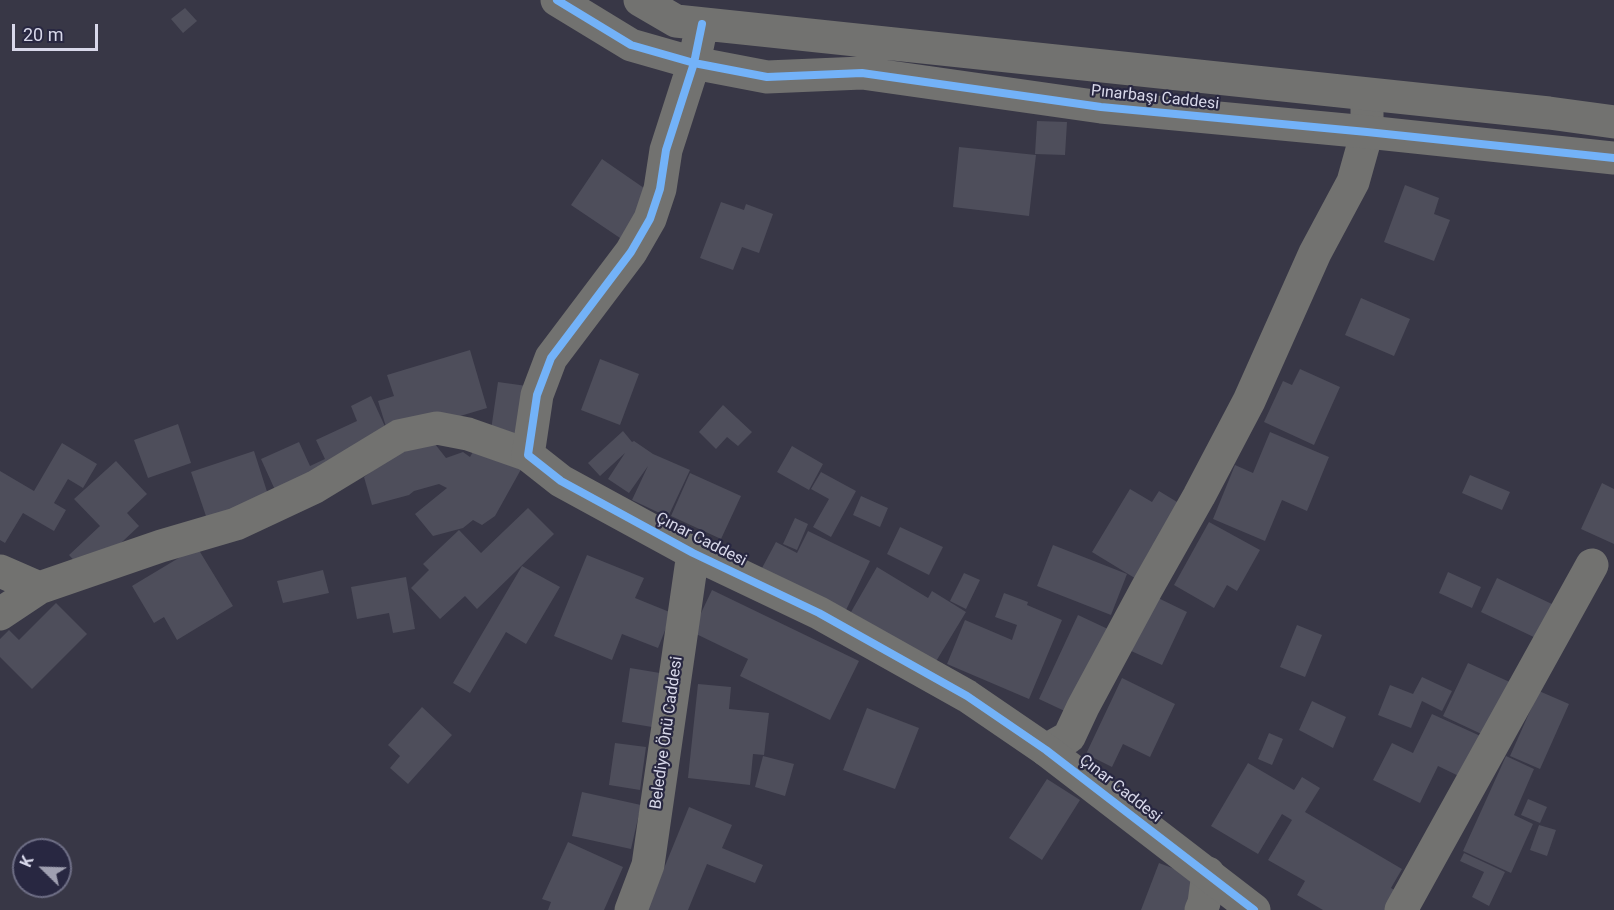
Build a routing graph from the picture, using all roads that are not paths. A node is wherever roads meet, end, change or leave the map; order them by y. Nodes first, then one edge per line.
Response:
1 (557, 0) edge
2 (640, 0) edge
3 (702, 24) junction
4 (694, 63) junction
5 (1367, 95) junction
6 (1614, 122) edge
7 (1367, 132) junction
8 (1614, 158) edge
9 (528, 455) junction
10 (693, 553) junction
11 (1592, 565) dead end
12 (0, 571) edge
13 (39, 588) junction
14 (0, 614) edge
15 (1046, 750) junction
16 (1208, 873) junction
17 (631, 910) edge
18 (1201, 910) edge
19 (1254, 910) edge
20 (1401, 910) edge

1 - 4 street, Pınarbaşı Caddesi
2 - 3 street, Pınarbaşı Caddesi
3 - 4 street
3 - 5 street, Pınarbaşı Caddesi
4 - 7 street, Pınarbaşı Caddesi
4 - 9 street
5 - 6 street, Pınarbaşı Caddesi
5 - 7 street
7 - 8 street, Pınarbaşı Caddesi
7 - 15 street
9 - 10 street, Çınar Caddesi
9 - 13 street, Çınar Caddesi
10 - 15 street, Çınar Caddesi
10 - 17 street, Belediye Önü Caddesi
11 - 20 street
12 - 13 street
13 - 14 street, Çınar Caddesi
15 - 16 street, Çınar Caddesi
16 - 18 street
16 - 19 street, Çınar Caddesi

